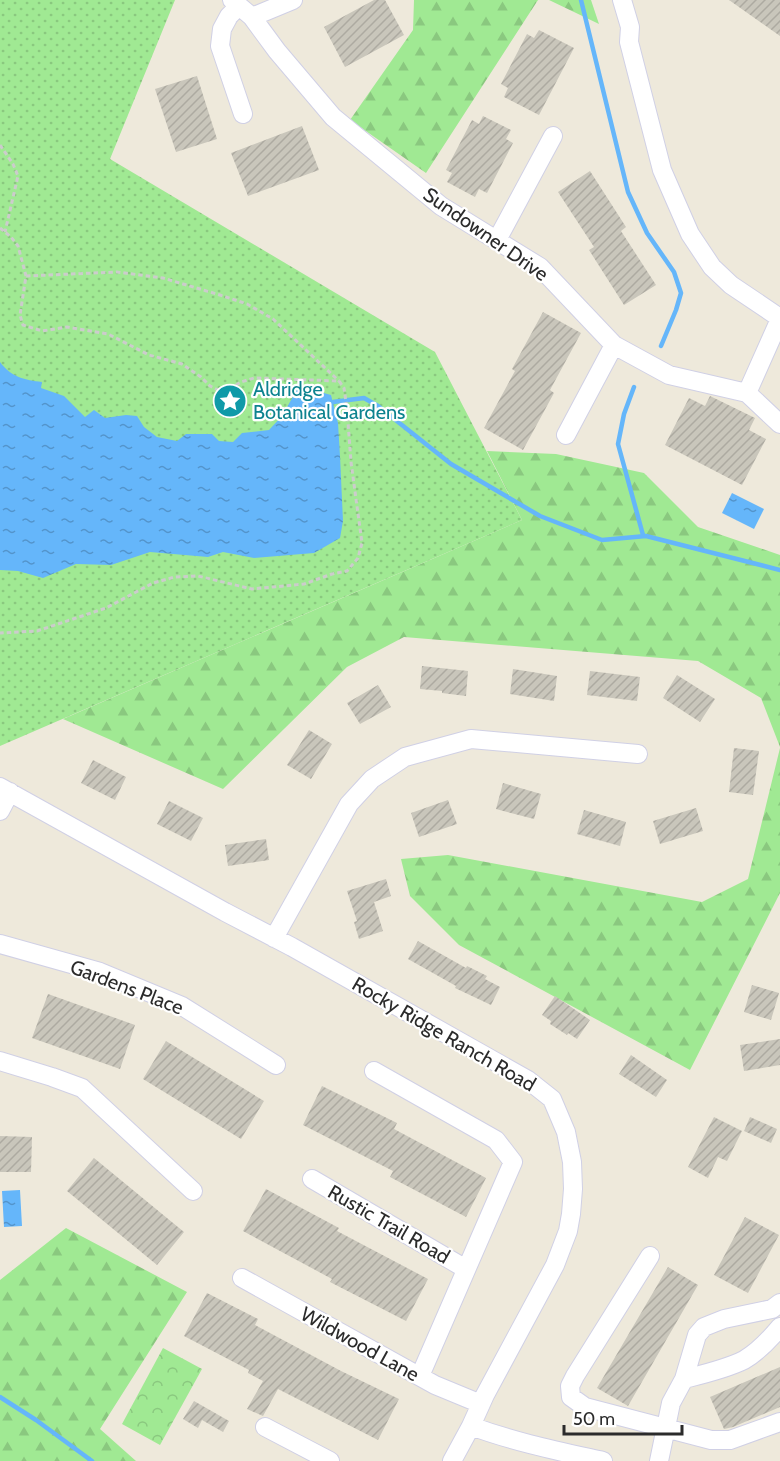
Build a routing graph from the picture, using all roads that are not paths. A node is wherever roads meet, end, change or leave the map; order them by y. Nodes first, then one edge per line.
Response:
1 (293, 0) edge
2 (622, 0) edge
3 (241, 7) edge
4 (243, 114) dead end
5 (553, 136) dead end
6 (497, 240) junction
7 (780, 318) edge
8 (614, 345) junction
9 (747, 393) junction
10 (780, 424) edge
11 (566, 435) dead end
12 (638, 754) dead end
13 (5, 790) edge
14 (0, 811) edge
15 (274, 938) junction
16 (0, 944) edge
17 (0, 1061) edge
18 (276, 1065) dead end
19 (374, 1071) dead end
20 (312, 1179) dead end
21 (193, 1191) dead end
22 (650, 1256) dead end
23 (466, 1269) junction
24 (242, 1278) dead end
25 (780, 1303) edge
26 (780, 1327) edge
27 (420, 1376) junction
28 (684, 1379) junction
29 (481, 1404) junction
30 (780, 1422) edge
31 (471, 1426) junction
32 (265, 1427) dead end
33 (666, 1429) junction
34 (595, 1460) edge
35 (330, 1461) edge
36 (452, 1461) edge
37 (659, 1461) edge

1 - 3 street
2 - 7 street
3 - 4 street
3 - 6 street, Sundowner Drive
5 - 6 street
6 - 8 street, Sundowner Drive
7 - 9 street
8 - 9 street, Sundowner Drive
8 - 11 street
9 - 10 street
12 - 15 street
13 - 14 street
13 - 15 street, Rocky Ridge Ranch Road
15 - 29 street, Rocky Ridge Ranch Road
16 - 18 street, Gardens Place
17 - 21 street
19 - 23 street, Rustic Trail Road
20 - 23 street, Rustic Trail Road
22 - 33 street
23 - 27 street, Rustic Trail Road
24 - 27 street, Wildwood Lane
25 - 28 street
26 - 28 street
27 - 29 street, Wildwood Lane
28 - 33 street
29 - 31 street, Rocky Ridge Ranch Road
30 - 33 street
31 - 34 street
31 - 36 street, Rocky Ridge Ranch Road
32 - 35 street
33 - 37 street

